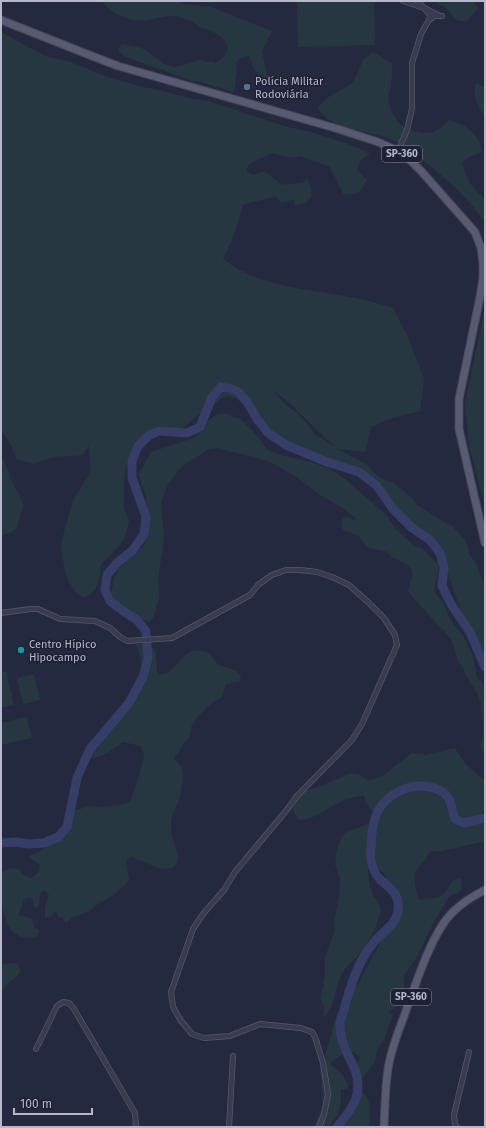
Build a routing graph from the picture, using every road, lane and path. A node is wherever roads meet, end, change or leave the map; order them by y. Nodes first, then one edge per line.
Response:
1 (403, 1) edge
2 (418, 1) edge
3 (424, 8) junction
4 (1, 20) edge
5 (429, 20) junction
6 (398, 151) junction
7 (485, 543) edge
8 (1, 613) edge
9 (485, 890) edge
10 (36, 1049) dead end
11 (469, 1052) dead end
12 (233, 1056) dead end
13 (136, 1127) edge
14 (229, 1127) edge
15 (319, 1127) edge
16 (384, 1127) edge
17 (457, 1127) edge

1 - 3 street
2 - 3 street
3 - 5 street
3 - 5 street
4 - 6 main road, SP-360
5 - 6 street
6 - 7 main road, SP-360
8 - 15 street
9 - 16 main road, SP-360
10 - 13 street
11 - 17 street
12 - 14 street

